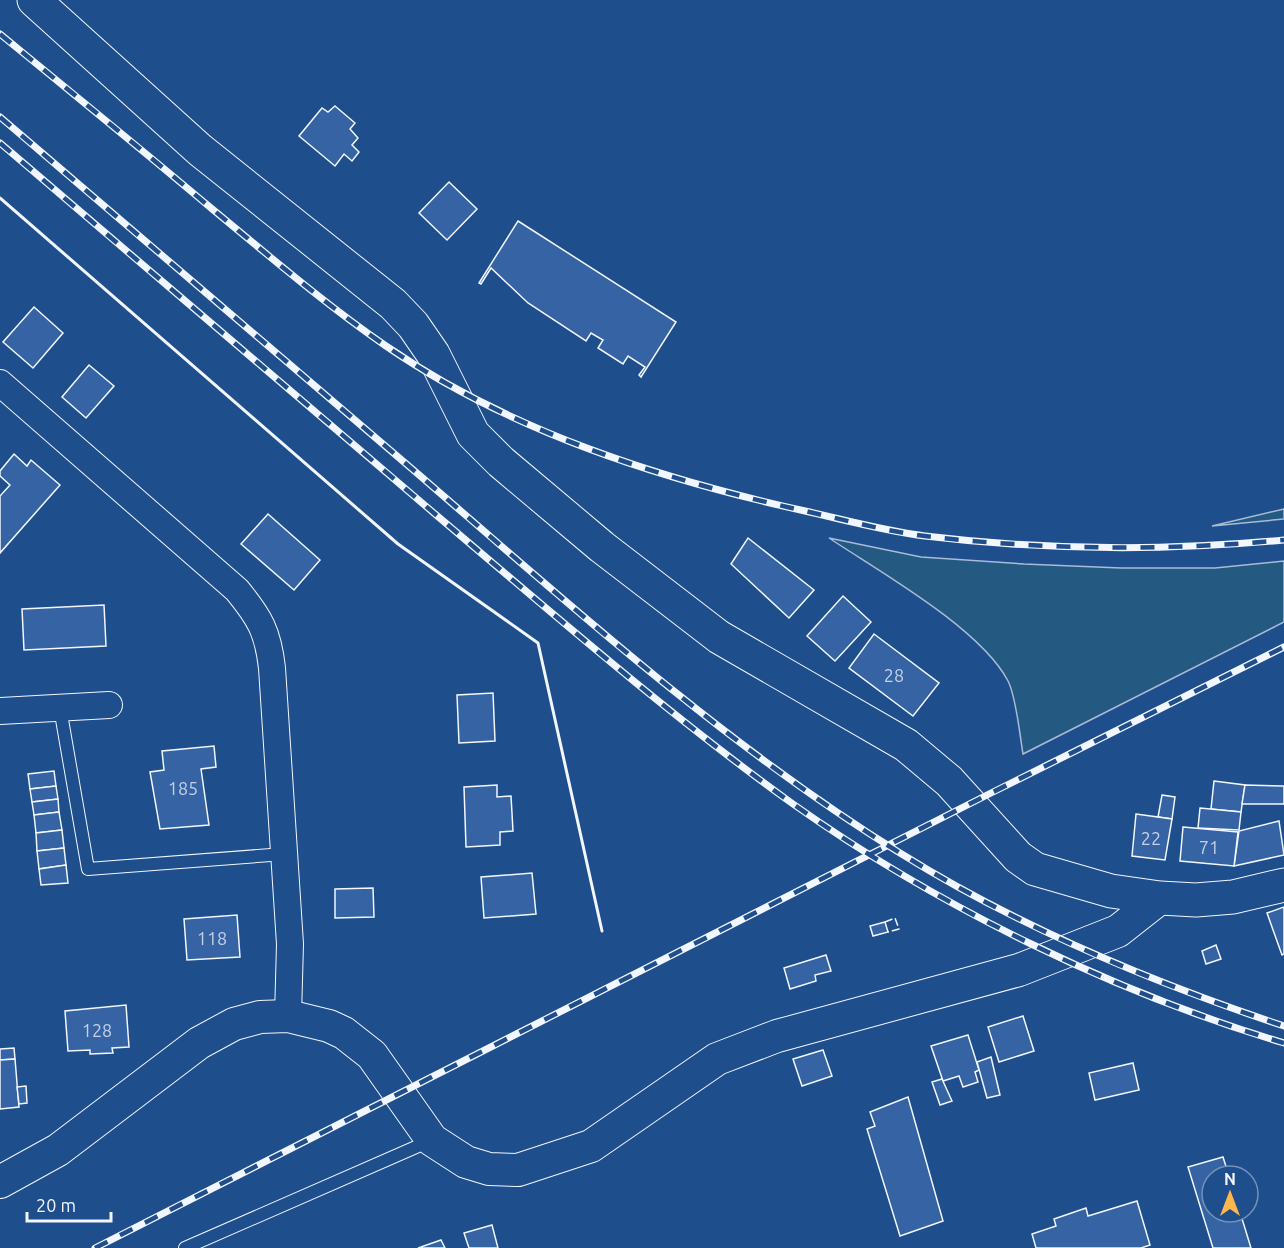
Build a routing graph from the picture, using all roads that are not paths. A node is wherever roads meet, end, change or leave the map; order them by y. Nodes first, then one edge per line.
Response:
1 (34, 0) edge
2 (0, 383) edge
3 (109, 705) dead end
4 (60, 708) junction
5 (0, 711) edge
6 (284, 854) junction
7 (1284, 885) edge
8 (1160, 898) junction
9 (288, 1016) junction
10 (432, 1140) junction
11 (0, 1182) edge
12 (186, 1248) edge

1 - 8 main road
2 - 6 street
3 - 4 street
4 - 5 street
4 - 6 lane
6 - 9 street
7 - 8 main road
8 - 10 street
9 - 10 street
9 - 11 street
10 - 12 lane

